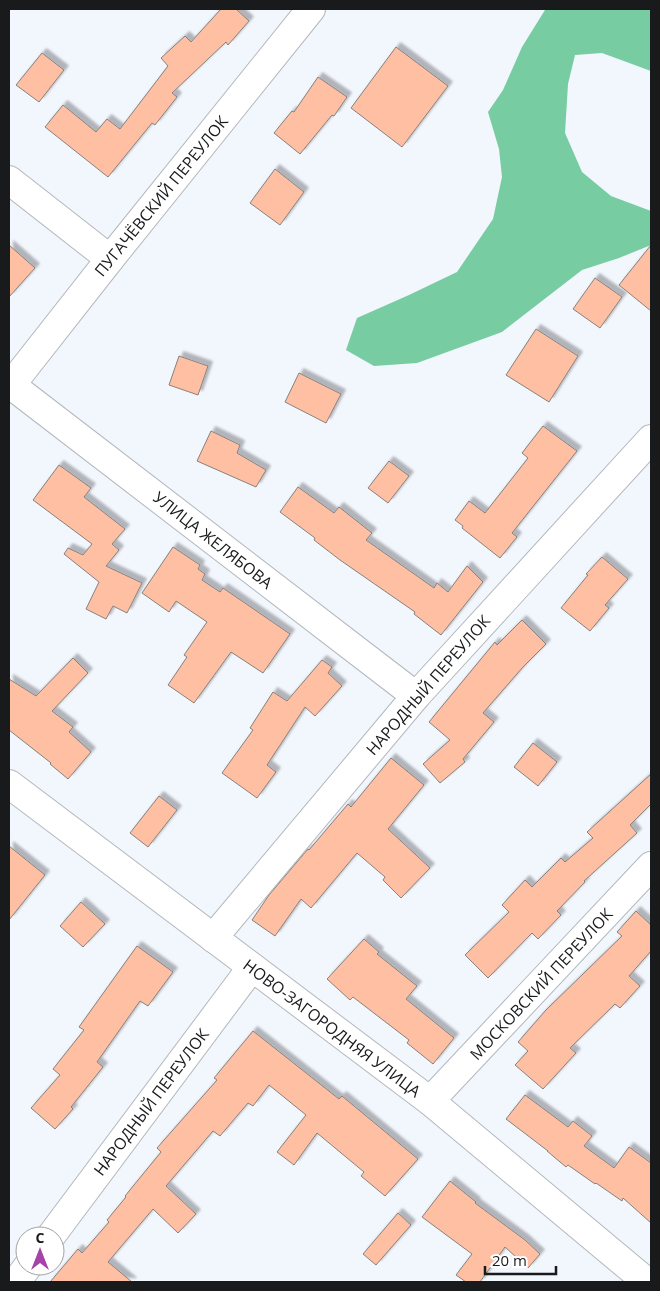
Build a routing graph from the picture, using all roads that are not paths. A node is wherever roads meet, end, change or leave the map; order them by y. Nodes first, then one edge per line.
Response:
1 (311, 9) edge
2 (9, 180) edge
3 (110, 259) junction
4 (11, 384) joint
5 (651, 439) edge
6 (416, 696) junction
7 (9, 784) edge
8 (651, 866) edge
9 (213, 938) junction
10 (252, 967) junction
11 (430, 1101) junction
12 (58, 1226) edge
13 (647, 1282) edge

1 - 3 street, ПУГАЧЁВСКИЙ ПЕРЕУЛОК
2 - 3 street
3 - 4 street, ПУГАЧЁВСКИЙ ПЕРЕУЛОК
4 - 6 street, УЛИЦА ЖЕЛЯБОВА
5 - 6 street, НАРОДНЫЙ ПЕРЕУЛОК
6 - 9 street, НАРОДНЫЙ ПЕРЕУЛОК
7 - 9 street, НОВО-ЗАГОРОДНЯЯ УЛИЦА
8 - 11 street, МОСКОВСКИЙ ПЕРЕУЛОК
9 - 10 street, НОВО-ЗАГОРОДНЯЯ УЛИЦА
10 - 11 street, НОВО-ЗАГОРОДНЯЯ УЛИЦА
10 - 12 street, НАРОДНЫЙ ПЕРЕУЛОК
11 - 13 street, НОВО-ЗАГОРОДНЯЯ УЛИЦА

